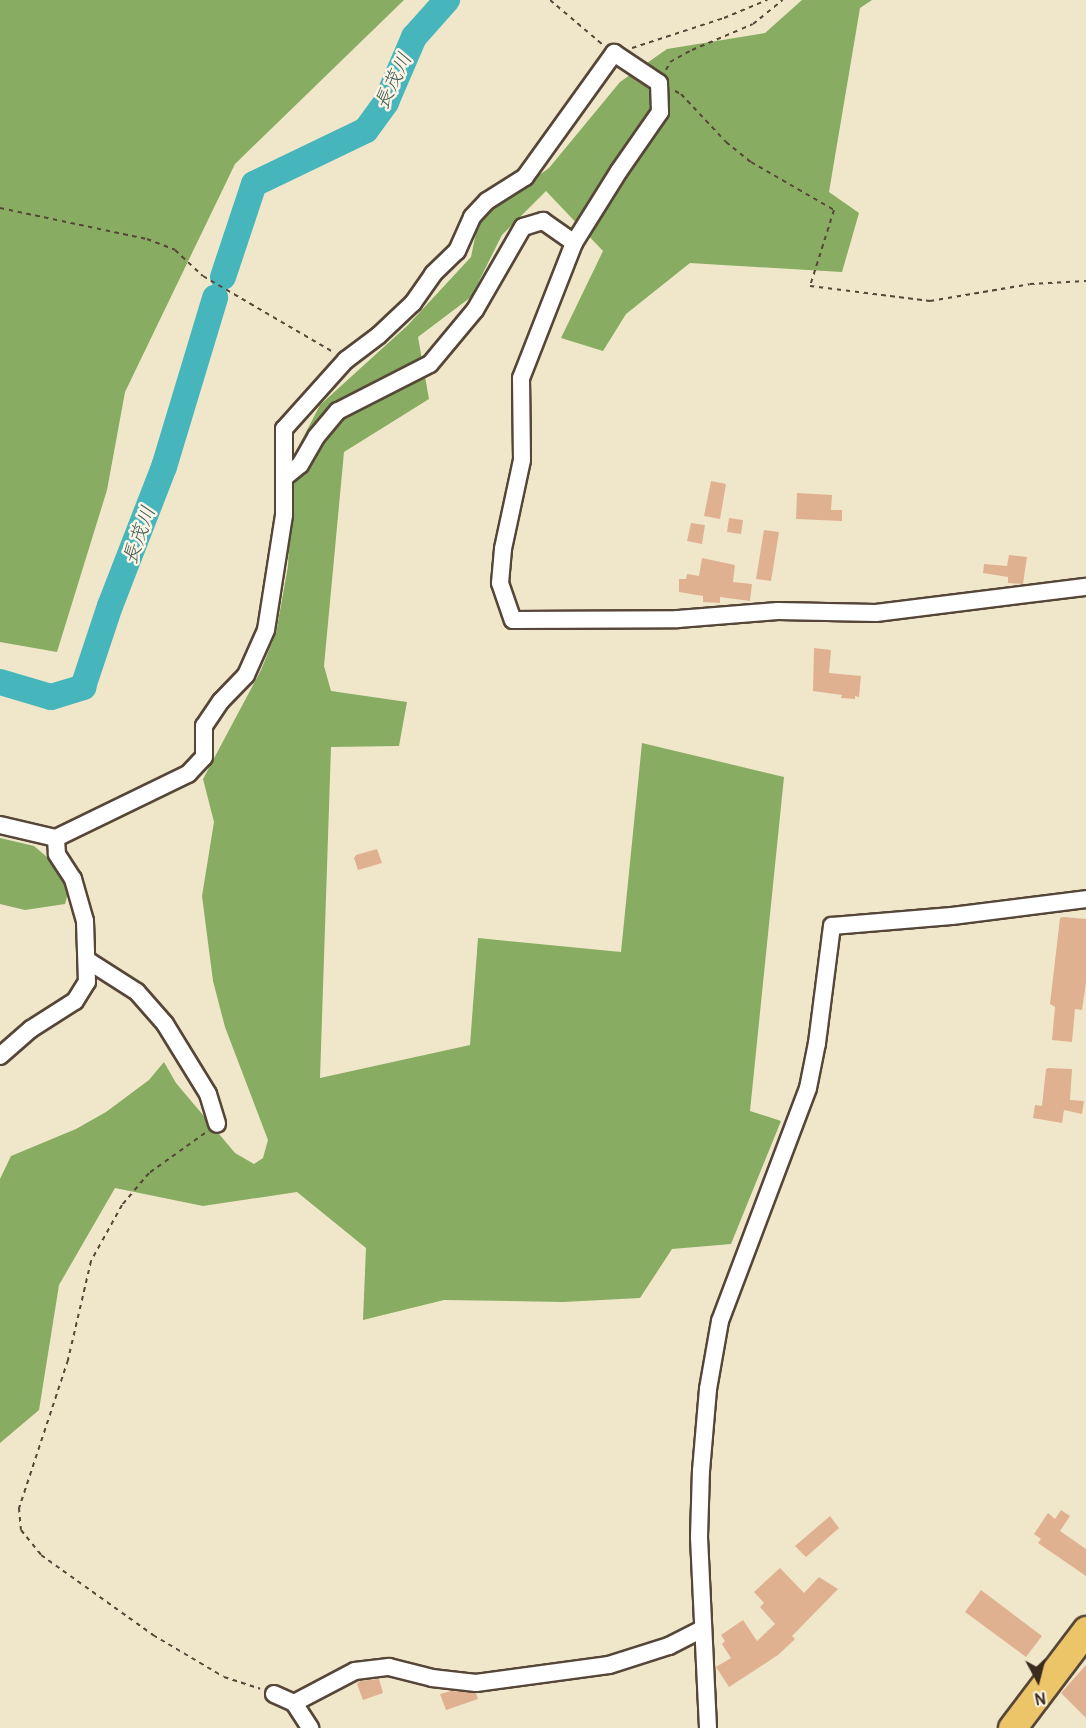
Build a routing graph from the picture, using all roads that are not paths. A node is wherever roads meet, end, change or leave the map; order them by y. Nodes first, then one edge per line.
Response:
1 (574, 243) junction
2 (285, 477) junction
3 (1086, 587) edge
4 (0, 825) edge
5 (56, 838) junction
6 (1086, 899) edge
7 (87, 960) junction
8 (0, 1056) edge
9 (217, 1124) road end
10 (702, 1629) junction
11 (1086, 1630) edge
12 (274, 1694) road end
13 (294, 1703) junction
14 (310, 1728) edge
15 (708, 1728) edge
16 (1012, 1728) edge

1 - 2 street
1 - 2 street
1 - 3 street
2 - 5 street
4 - 5 street
5 - 7 street
6 - 10 street
7 - 8 street
7 - 9 street
10 - 13 street
10 - 15 street
11 - 16 main road
12 - 13 street
13 - 14 street

